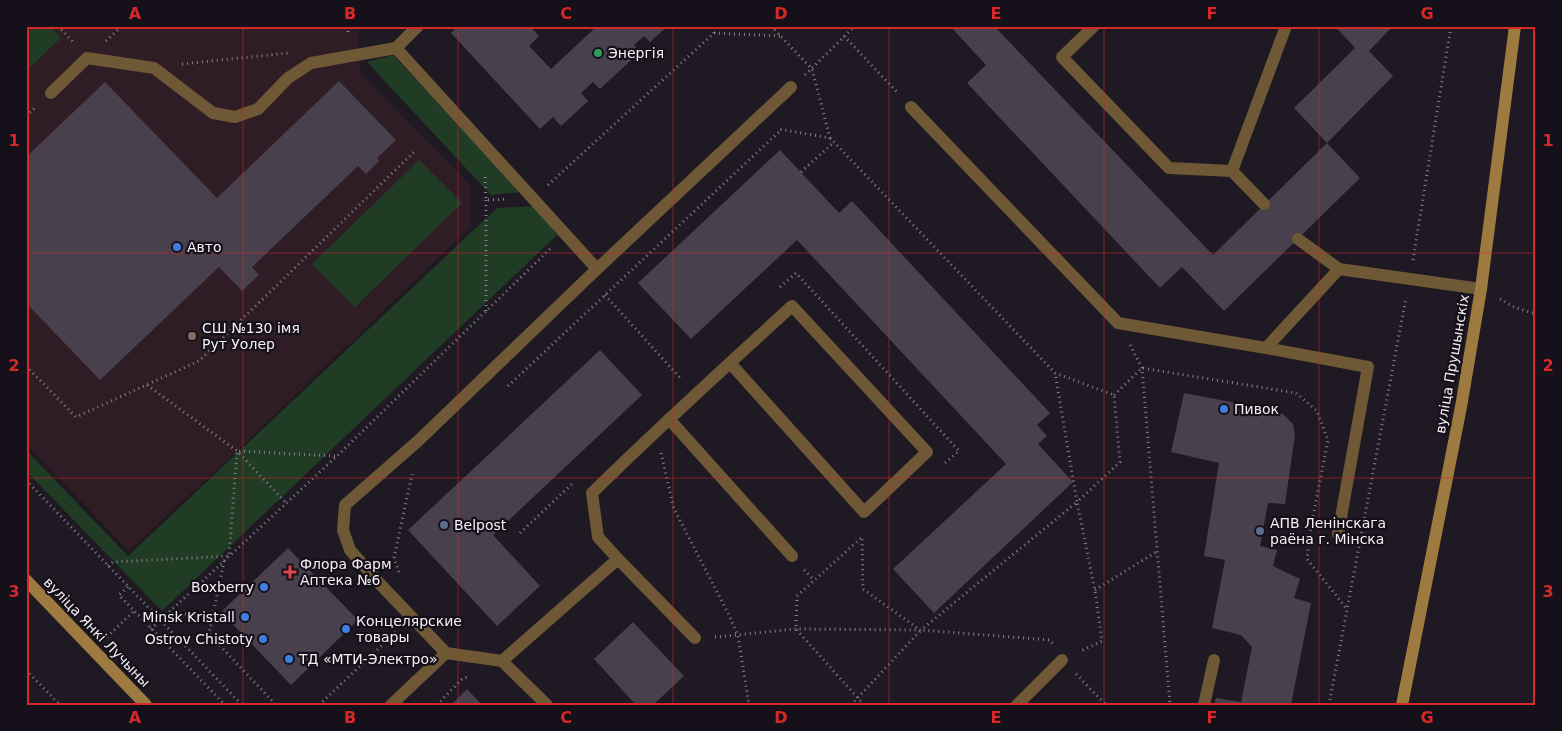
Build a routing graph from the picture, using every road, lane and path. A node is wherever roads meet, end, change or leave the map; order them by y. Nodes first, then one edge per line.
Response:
1 (418, 26) edge
2 (714, 26) edge
3 (854, 26) edge
4 (1094, 26) edge
5 (1286, 26) edge
6 (1451, 26) edge
7 (1515, 26) edge
8 (714, 33) junction
9 (781, 36) dead end
10 (844, 36) junction
11 (396, 48) junction
12 (290, 52) dead end
13 (154, 68) junction
14 (792, 87) joint
15 (51, 92) dead end
16 (911, 107) joint
17 (781, 130) dead end
18 (830, 138) dead end
19 (834, 142) junction
20 (483, 144) junction
21 (416, 150) dead end
22 (1232, 171) junction
23 (800, 172) dead end
24 (534, 198) junction
25 (486, 200) junction
26 (1264, 204) dead end
27 (566, 234) junction
28 (1298, 239) dead end
29 (597, 269) junction
30 (1339, 269) junction
31 (1410, 279) junction
32 (1481, 289) junction
33 (604, 295) junction
34 (486, 311) junction
35 (1536, 314) edge
36 (1118, 323) junction
37 (1266, 348) junction
38 (730, 363) junction
39 (26, 366) edge
40 (1142, 368) junction
41 (1055, 373) junction
42 (682, 380) dead end
43 (147, 385) junction
44 (504, 390) dead end
45 (1114, 395) junction
46 (669, 419) junction
47 (656, 430) junction
48 (237, 451) junction
49 (336, 456) junction
50 (418, 470) dead end
51 (411, 477) dead end
52 (26, 480) edge
53 (1077, 502) junction
54 (286, 503) junction
55 (1338, 534) dead end
56 (1156, 552) junction
57 (229, 556) junction
58 (792, 556) dead end
59 (618, 559) junction
60 (224, 561) junction
61 (108, 566) junction
62 (26, 580) edge
63 (128, 587) junction
64 (1095, 590) junction
65 (1347, 608) junction
66 (134, 611) junction
67 (170, 612) junction
68 (213, 618) junction
69 (161, 620) junction
70 (151, 629) junction
71 (796, 629) junction
72 (921, 630) junction
73 (738, 636) junction
74 (695, 638) joint
75 (94, 650) junction
76 (446, 653) junction
77 (1062, 660) junction
78 (1214, 660) dead end
79 (502, 661) junction
80 (26, 670) edge
81 (470, 676) dead end
82 (858, 698) junction
83 (60, 705) edge
84 (146, 705) edge
85 (224, 705) edge
86 (242, 705) edge
87 (276, 705) edge
88 (390, 705) edge
89 (437, 705) edge
90 (547, 705) edge
91 (749, 705) edge
92 (851, 705) edge
93 (864, 705) edge
94 (1017, 705) edge
95 (1106, 705) edge
96 (1170, 705) edge
97 (1204, 705) edge
98 (1329, 705) edge
99 (1402, 705) edge

1 - 11 lane
2 - 8 path
3 - 10 path
4 - 22 lane
5 - 22 lane
6 - 31 path
7 - 32 street, вуліца Прушынскіх
8 - 9 path
8 - 24 path
10 - 14 path
10 - 16 path
11 - 13 lane
11 - 20 lane
12 - 13 path
13 - 15 lane
14 - 29 lane
16 - 36 lane
17 - 33 path
18 - 19 path
19 - 23 path
19 - 41 path
20 - 24 lane
20 - 25 path
21 - 43 path
22 - 26 lane
24 - 25 path
24 - 27 lane
25 - 34 path
27 - 29 lane
27 - 34 path
28 - 30 lane
29 - 76 lane
30 - 31 lane
30 - 37 lane
31 - 32 lane
31 - 65 path
32 - 35 path
32 - 99 street, вуліца Прушынскіх
33 - 42 path
33 - 44 path
34 - 49 path
36 - 37 lane
36 - 40 path
37 - 55 lane
38 - 38 lane
38 - 46 lane
39 - 43 path
40 - 45 path
40 - 56 path
40 - 65 path
41 - 45 path
41 - 53 path
43 - 48 path
45 - 53 path
46 - 47 lane
46 - 58 lane
47 - 59 lane
47 - 73 path
48 - 49 path
48 - 54 path
48 - 57 path
49 - 54 path
50 - 51 path
52 - 61 path
53 - 64 path
53 - 72 path
54 - 57 path
56 - 64 path
56 - 96 path
57 - 60 path
57 - 61 path
59 - 74 lane
59 - 79 lane
60 - 67 path
60 - 68 path
61 - 63 path
62 - 75 street, вуліца Янкі Лучыны
63 - 66 path
63 - 69 path
64 - 77 path
65 - 98 path
66 - 70 path
66 - 75 path
67 - 68 path
67 - 69 path
68 - 87 path
69 - 70 path
69 - 86 path
70 - 85 path
71 - 72 path
71 - 72 path
71 - 73 path
71 - 82 path
72 - 77 path
72 - 82 path
73 - 74 path
73 - 91 path
75 - 84 street, вуліца Янкі Лучыны
76 - 79 lane
76 - 88 lane
77 - 94 lane
77 - 95 path
78 - 97 lane
79 - 90 lane
80 - 83 path
81 - 89 path
82 - 92 path
82 - 93 path

